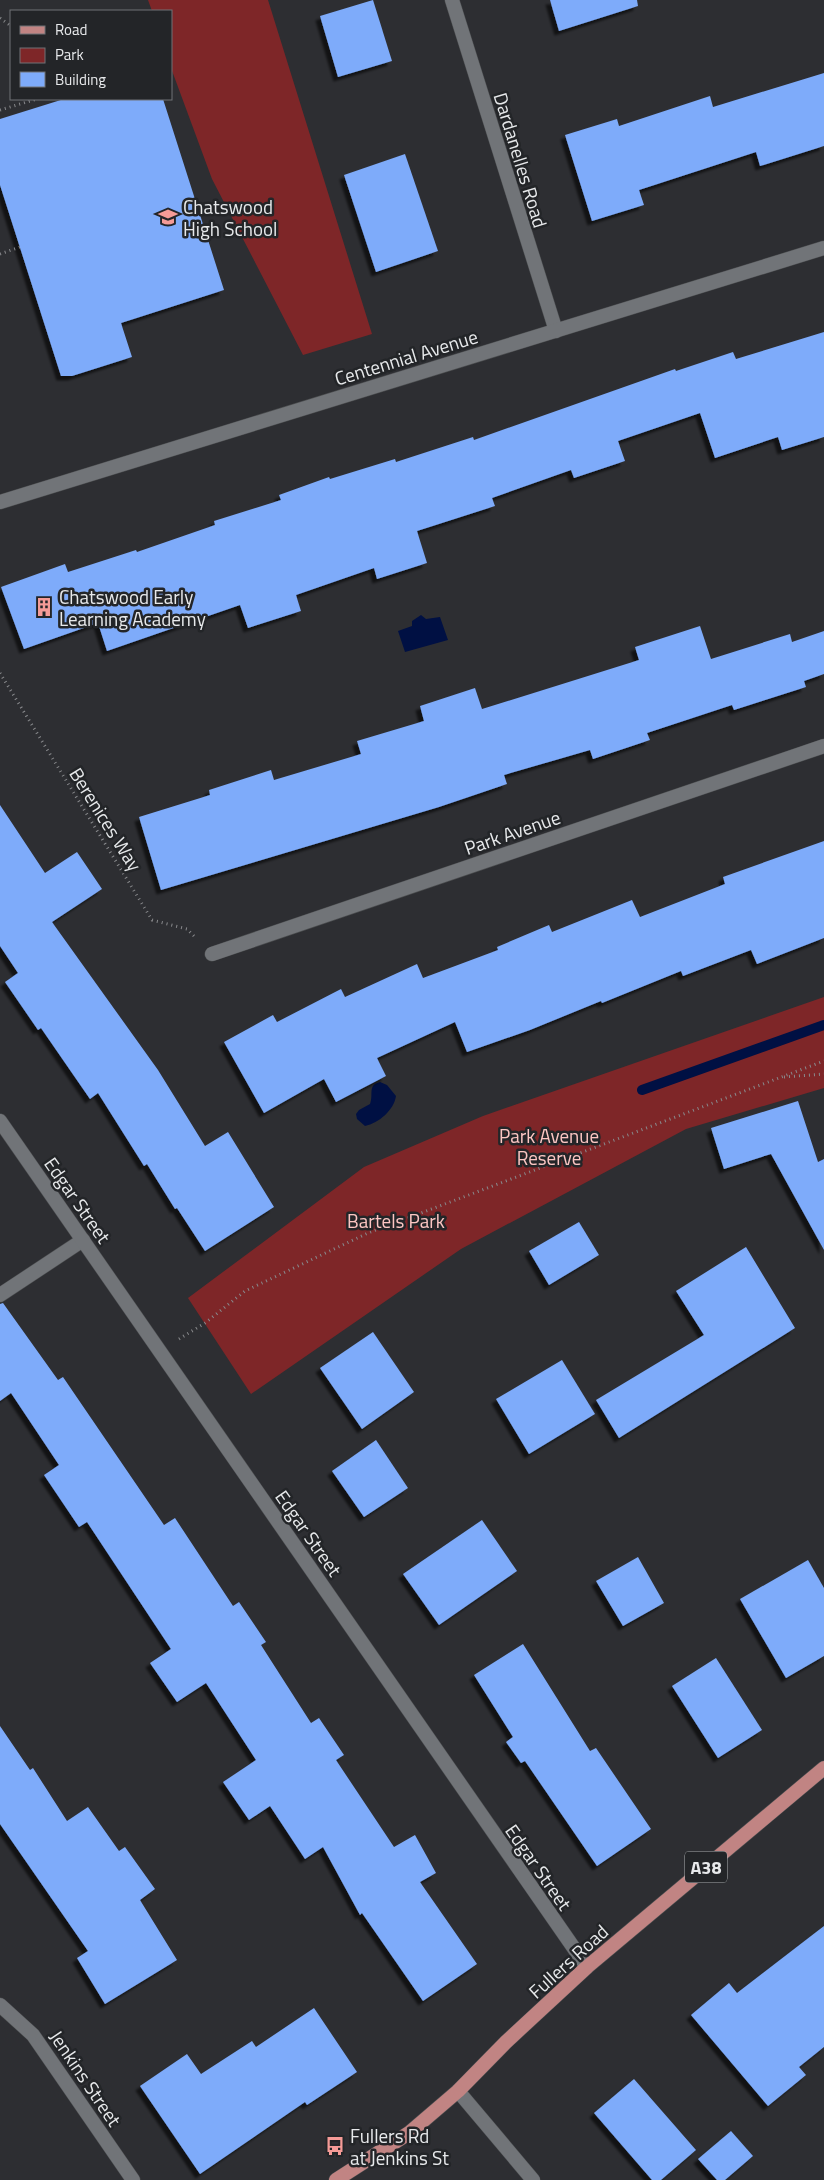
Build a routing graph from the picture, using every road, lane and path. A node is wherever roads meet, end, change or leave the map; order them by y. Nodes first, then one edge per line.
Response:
1 (452, 0) edge
2 (34, 100) edge
3 (0, 110) edge
4 (20, 247) dead end
5 (824, 248) edge
6 (0, 254) edge
7 (556, 331) junction
8 (0, 502) edge
9 (0, 673) edge
10 (824, 746) edge
11 (212, 954) joint
12 (824, 1061) edge
13 (824, 1074) edge
14 (778, 1077) junction
15 (0, 1121) edge
16 (83, 1240) junction
17 (0, 1295) edge
18 (159, 1351) junction
19 (824, 1768) edge
20 (587, 1966) junction
21 (0, 2005) edge
22 (458, 2092) junction
23 (133, 2180) edge
24 (336, 2180) edge
25 (533, 2180) edge

1 - 7 street, Dardanelles Road
2 - 3 path
4 - 6 path
5 - 7 street, Centennial Avenue
7 - 8 street, Centennial Avenue
9 - 11 path, Berenices Way
10 - 11 street, Park Avenue
12 - 14 path
13 - 14 path
14 - 18 path
15 - 16 street, Edgar Street
16 - 17 street
16 - 18 street, Edgar Street
18 - 20 street, Edgar Street
19 - 20 main road, Fullers Road / A38
20 - 22 main road, Fullers Road / A38
21 - 23 street, Jenkins Street
22 - 24 main road, Fullers Road / A38
22 - 25 street

